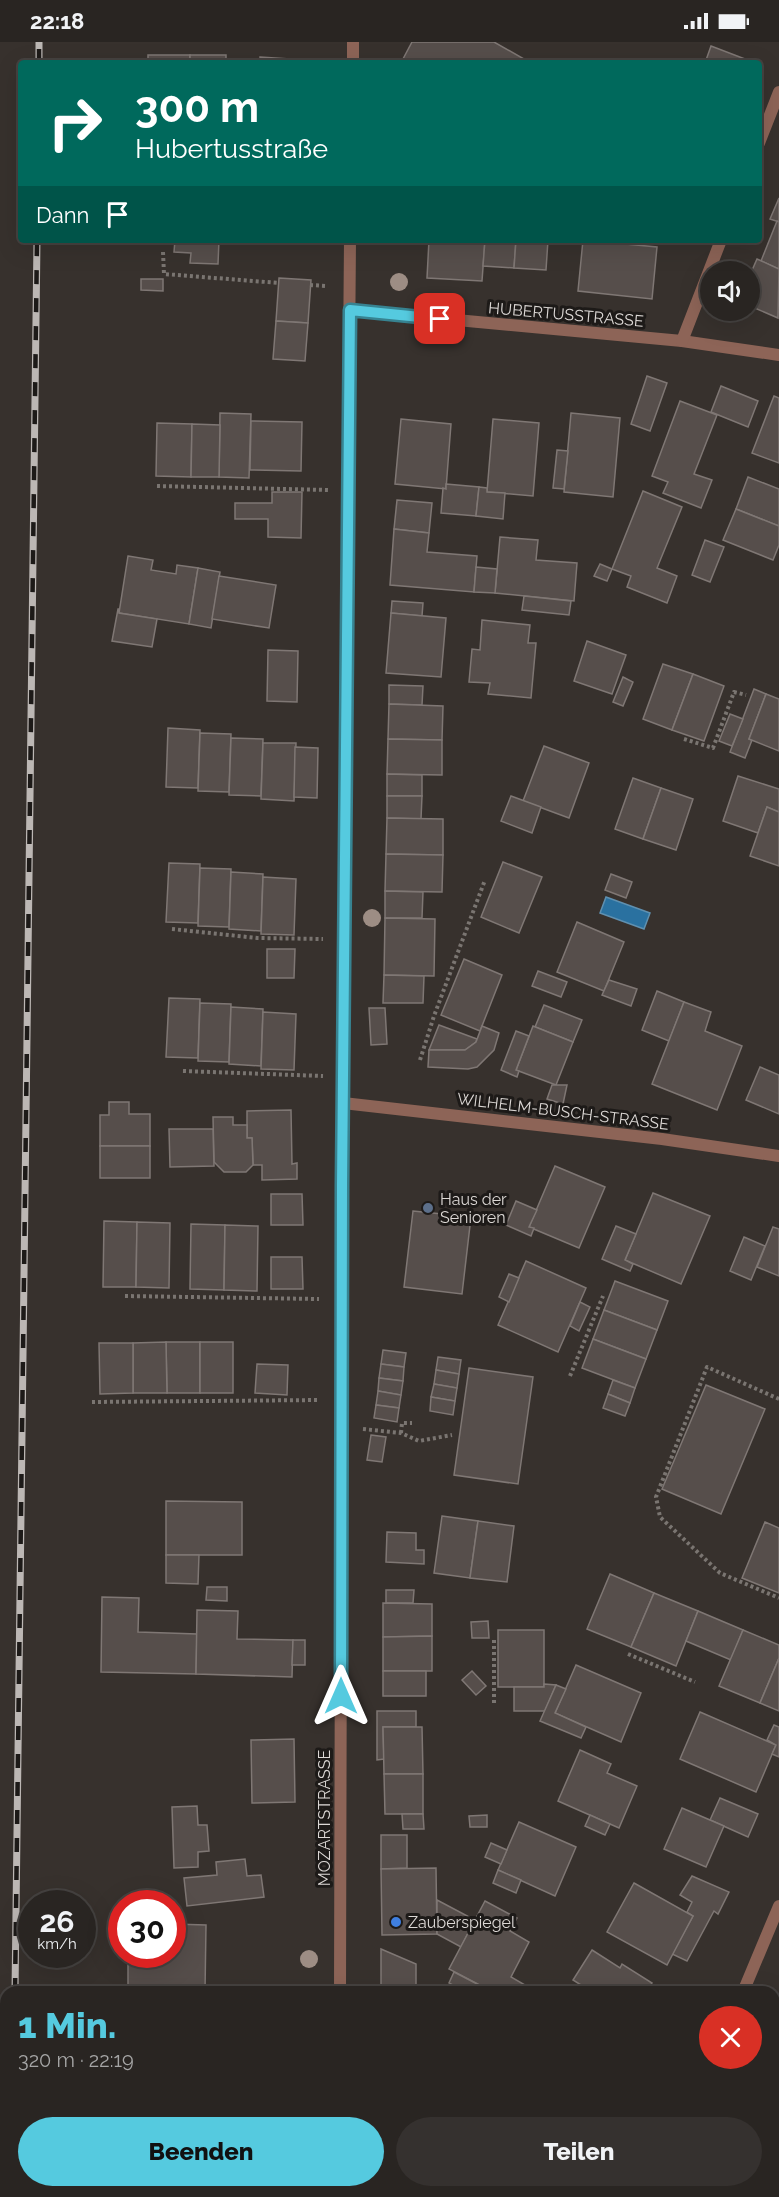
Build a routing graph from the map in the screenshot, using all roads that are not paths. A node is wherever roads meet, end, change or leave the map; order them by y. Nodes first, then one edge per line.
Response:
1 (353, 42) edge
2 (353, 60) edge
3 (779, 92) edge
4 (762, 135) edge
5 (351, 243) edge
6 (720, 243) edge
7 (350, 310) junction
8 (682, 341) junction
9 (779, 355) edge
10 (343, 1103) junction
11 (779, 1156) edge
12 (779, 1906) edge
13 (340, 1986) edge
14 (746, 1986) edge

1 - 2 street
3 - 4 street
5 - 7 street, MOZARTSTRASSE
6 - 8 street
7 - 8 street, HUBERTUSSTRASSE
7 - 10 street, MOZARTSTRASSE
8 - 9 street, HUBERTUSSTRASSE
10 - 11 street, WILHELM-BUSCH-STRASSE
10 - 13 street, MOZARTSTRASSE
12 - 14 street

